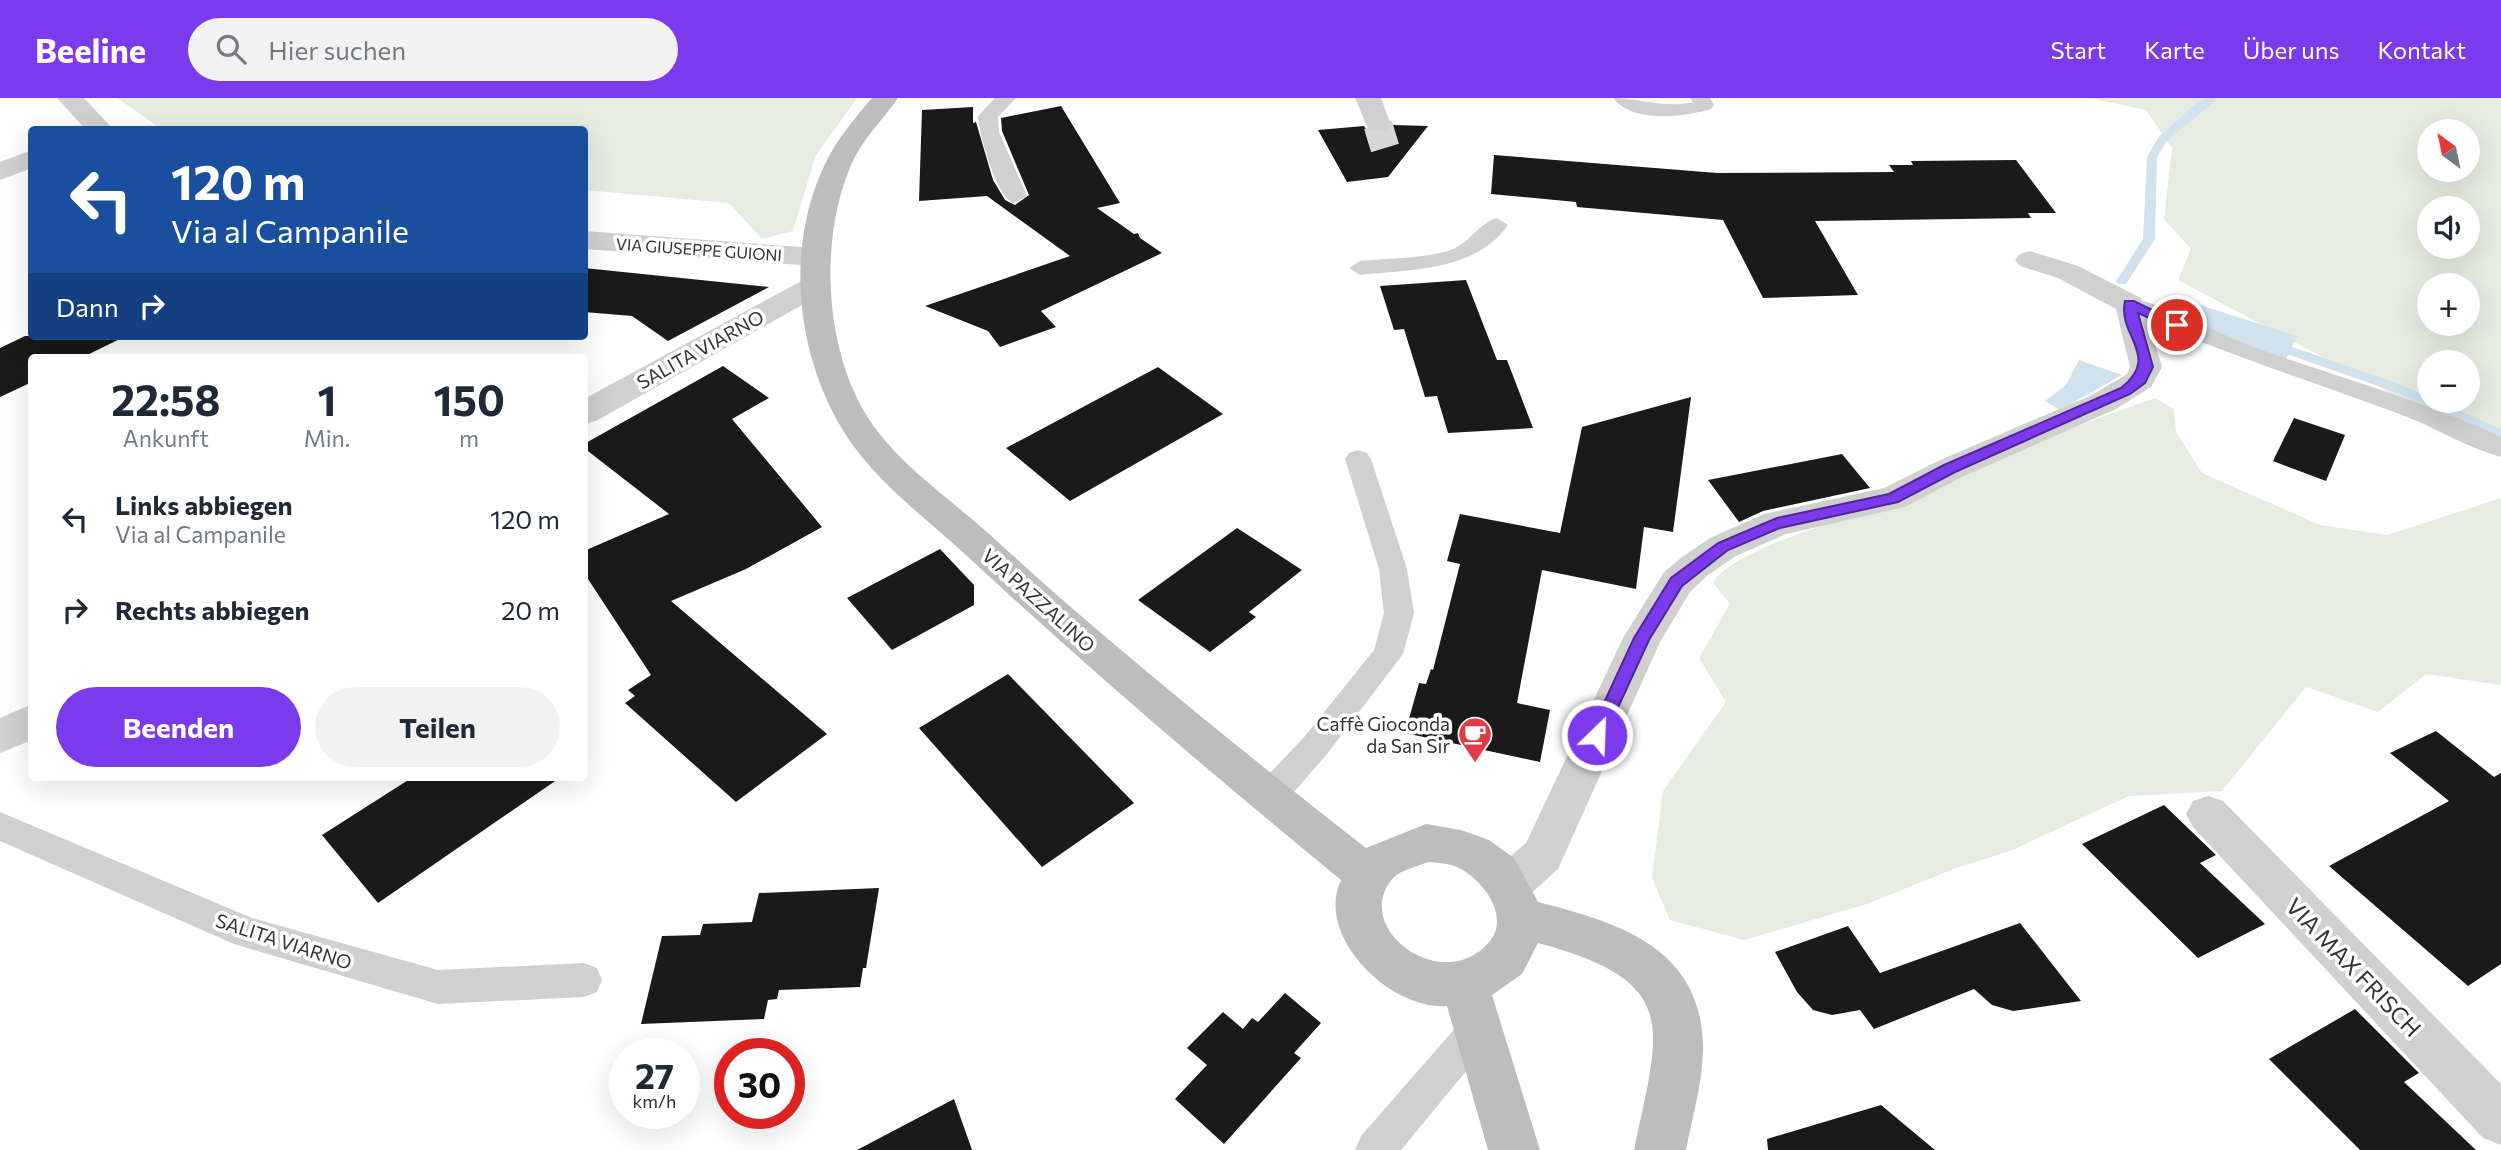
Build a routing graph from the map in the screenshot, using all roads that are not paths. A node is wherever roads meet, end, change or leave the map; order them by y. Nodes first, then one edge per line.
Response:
1 (70, 98) edge
2 (885, 98) edge
3 (1006, 98) edge
4 (1623, 98) edge
5 (1700, 98) edge
6 (97, 126) edge
7 (28, 160) edge
8 (0, 172) edge
9 (1017, 196) dead end
10 (1497, 225) dead end
11 (588, 241) edge
12 (2030, 260) dead end
13 (1360, 268) dead end
14 (815, 271) junction
15 (2130, 304) junction
16 (588, 411) edge
17 (2501, 448) edge
18 (1358, 459) dead end
19 (28, 722) edge
20 (0, 737) edge
21 (1269, 797) junction
22 (2208, 814) dead end
23 (0, 825) edge
24 (1367, 875) junction
25 (1514, 901) junction
26 (584, 981) dead end
27 (1464, 983) junction
28 (1478, 1029) junction
29 (2501, 1120) edge
30 (1375, 1150) edge
31 (1514, 1150) edge
32 (1660, 1150) edge

1 - 6 street
2 - 14 street, VIA PAZZALINO
3 - 9 lane
4 - 5 lane
7 - 8 street
10 - 13 lane
11 - 14 street, VIA GIUSEPPE GUIONI
12 - 15 street
14 - 16 street, SALITA VIARNO
14 - 21 street, VIA PAZZALINO
15 - 17 lane
15 - 25 street
18 - 21 lane
19 - 20 street
21 - 24 street, VIA PAZZALINO
22 - 29 street, VIA MAX FRISCH
23 - 26 lane, SALITA VIARNO
24 - 25 street
24 - 27 street
25 - 27 street
25 - 32 street
27 - 28 street
28 - 30 lane
28 - 31 street

